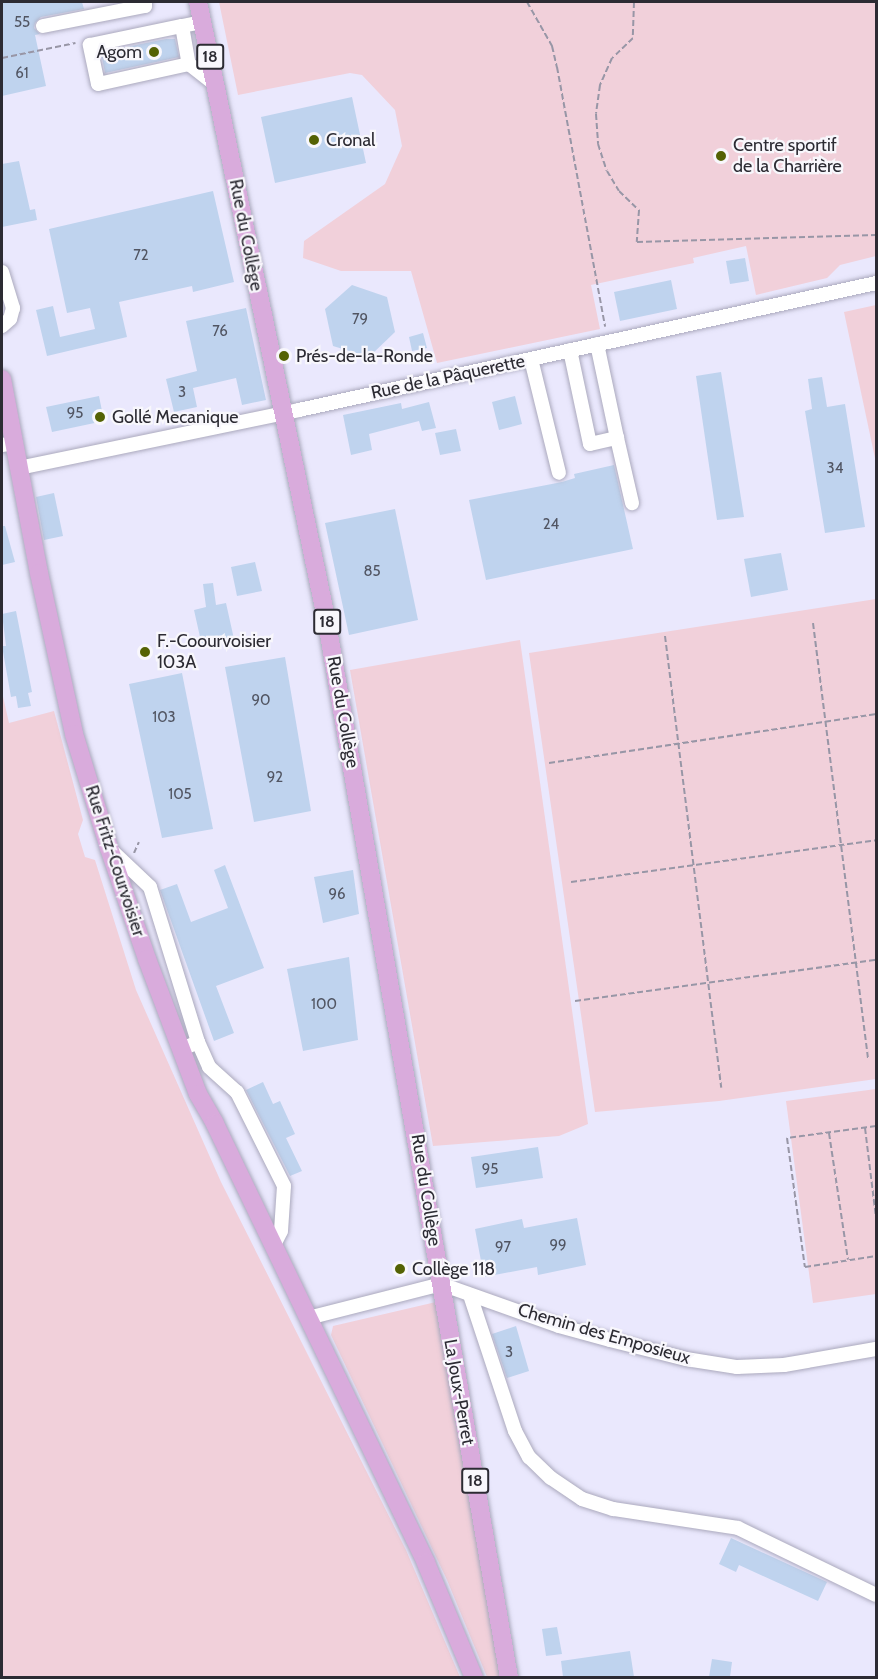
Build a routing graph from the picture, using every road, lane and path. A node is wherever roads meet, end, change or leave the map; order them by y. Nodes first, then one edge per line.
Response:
1 (145, 2) edge
2 (198, 2) edge
3 (527, 2) edge
4 (634, 2) edge
5 (100, 8) edge
6 (202, 22) junction
7 (43, 26) dead end
8 (182, 26) junction
9 (90, 45) junction
10 (2, 58) edge
11 (189, 64) junction
12 (216, 85) junction
13 (876, 235) edge
14 (2, 272) edge
15 (876, 283) edge
16 (2, 326) edge
17 (603, 343) junction
18 (570, 350) junction
19 (531, 359) junction
20 (2, 379) edge
21 (283, 413) junction
22 (617, 438) junction
23 (8, 444) edge
24 (19, 468) junction
25 (559, 473) dead end
26 (632, 504) dead end
27 (813, 623) dead end
28 (665, 636) dead end
29 (876, 714) edge
30 (825, 722) junction
31 (678, 745) junction
32 (549, 764) dead end
33 (876, 840) edge
34 (842, 845) junction
35 (108, 848) junction
36 (693, 866) junction
37 (571, 882) dead end
38 (876, 960) edge
39 (857, 962) junction
40 (709, 982) junction
41 (575, 1001) dead end
42 (190, 1045) junction
43 (868, 1060) dead end
44 (722, 1088) dead end
45 (876, 1126) edge
46 (865, 1128) junction
47 (829, 1132) junction
48 (876, 1217) edge
49 (273, 1247) junction
50 (876, 1256) edge
51 (848, 1260) junction
52 (441, 1284) junction
53 (470, 1295) junction
54 (308, 1318) junction
55 (876, 1349) edge
56 (876, 1595) edge
57 (474, 1677) edge
58 (509, 1677) edge

1 - 5 street
2 - 6 main road, Rue du Collège / 18
3 - 17 path
4 - 13 path
5 - 7 street
6 - 8 street
6 - 12 main road, Rue du Collège / 18
8 - 9 street
8 - 11 street
9 - 10 path
9 - 11 street
11 - 12 street
12 - 21 main road, Rue du Collège / 18
14 - 16 street
15 - 17 street, Rue de la Pâquerette
17 - 18 street, Rue de la Pâquerette
17 - 22 street
18 - 19 street, Rue de la Pâquerette
18 - 22 street
19 - 21 street, Rue de la Pâquerette
19 - 25 street
20 - 23 main road, Rue Fritz-Courvoisier
21 - 24 street, Rue de la Pâquerette
21 - 52 main road, Rue du Collège / 18
22 - 26 street
23 - 24 main road, Rue Fritz-Courvoisier
24 - 35 main road, Rue Fritz-Courvoisier
27 - 30 path
28 - 31 path
29 - 30 path
30 - 31 path
30 - 34 path
31 - 32 path
31 - 36 path
33 - 34 path
34 - 36 path
34 - 39 path
35 - 42 main road, Rue Fritz-Courvoisier
35 - 42 street
36 - 37 path
36 - 40 path
38 - 39 path
39 - 40 path
39 - 43 path
40 - 41 path
40 - 44 path
42 - 49 main road, Rue Fritz-Courvoisier
42 - 49 street
45 - 46 path
46 - 47 path
46 - 48 path
47 - 51 path
47 - 51 path
49 - 54 main road, Rue Fritz-Courvoisier
50 - 51 path
52 - 53 street, Chemin des Emposieux
52 - 54 street
52 - 58 main road, La Joux-Perret / 18
53 - 55 street, Chemin des Emposieux
53 - 56 street
54 - 57 main road

